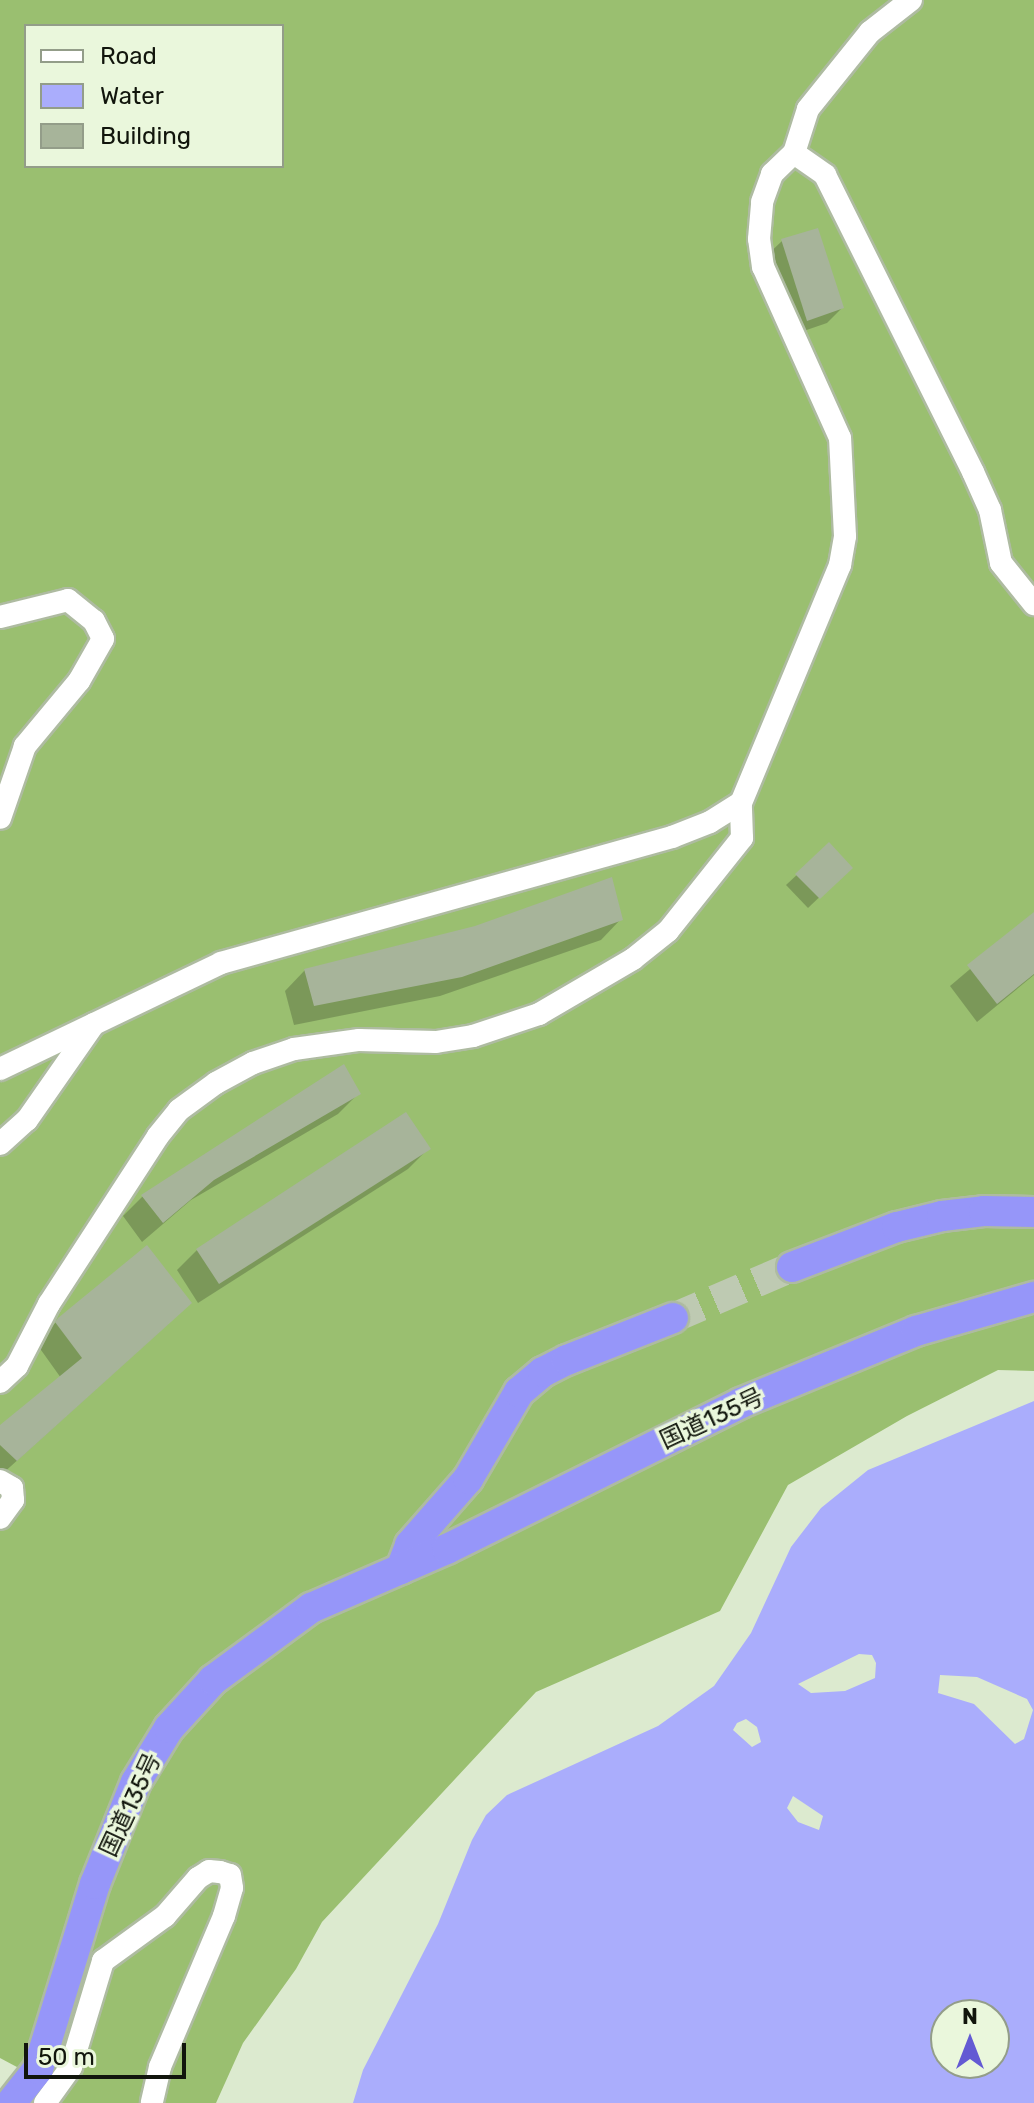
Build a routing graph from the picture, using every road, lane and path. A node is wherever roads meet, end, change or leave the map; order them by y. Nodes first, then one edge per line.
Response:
1 (911, 0) edge
2 (794, 153) junction
3 (1034, 604) edge
4 (0, 617) edge
5 (741, 803) junction
6 (0, 818) edge
7 (97, 1020) junction
8 (0, 1069) edge
9 (0, 1144) edge
10 (1034, 1212) edge
11 (792, 1267) tunnel mouth
12 (1034, 1297) edge
13 (673, 1318) tunnel mouth
14 (0, 1382) edge
15 (0, 1481) edge
16 (0, 1518) edge
17 (401, 1569) junction
18 (11, 2103) edge
19 (45, 2103) edge
20 (152, 2103) edge

1 - 2 street
2 - 3 street
2 - 5 street
4 - 6 street
5 - 7 street
5 - 14 street
7 - 8 street
7 - 9 street
10 - 11 highway
12 - 17 highway, 国道135号
13 - 17 highway
15 - 16 street
17 - 18 highway, 国道135号
19 - 20 street

